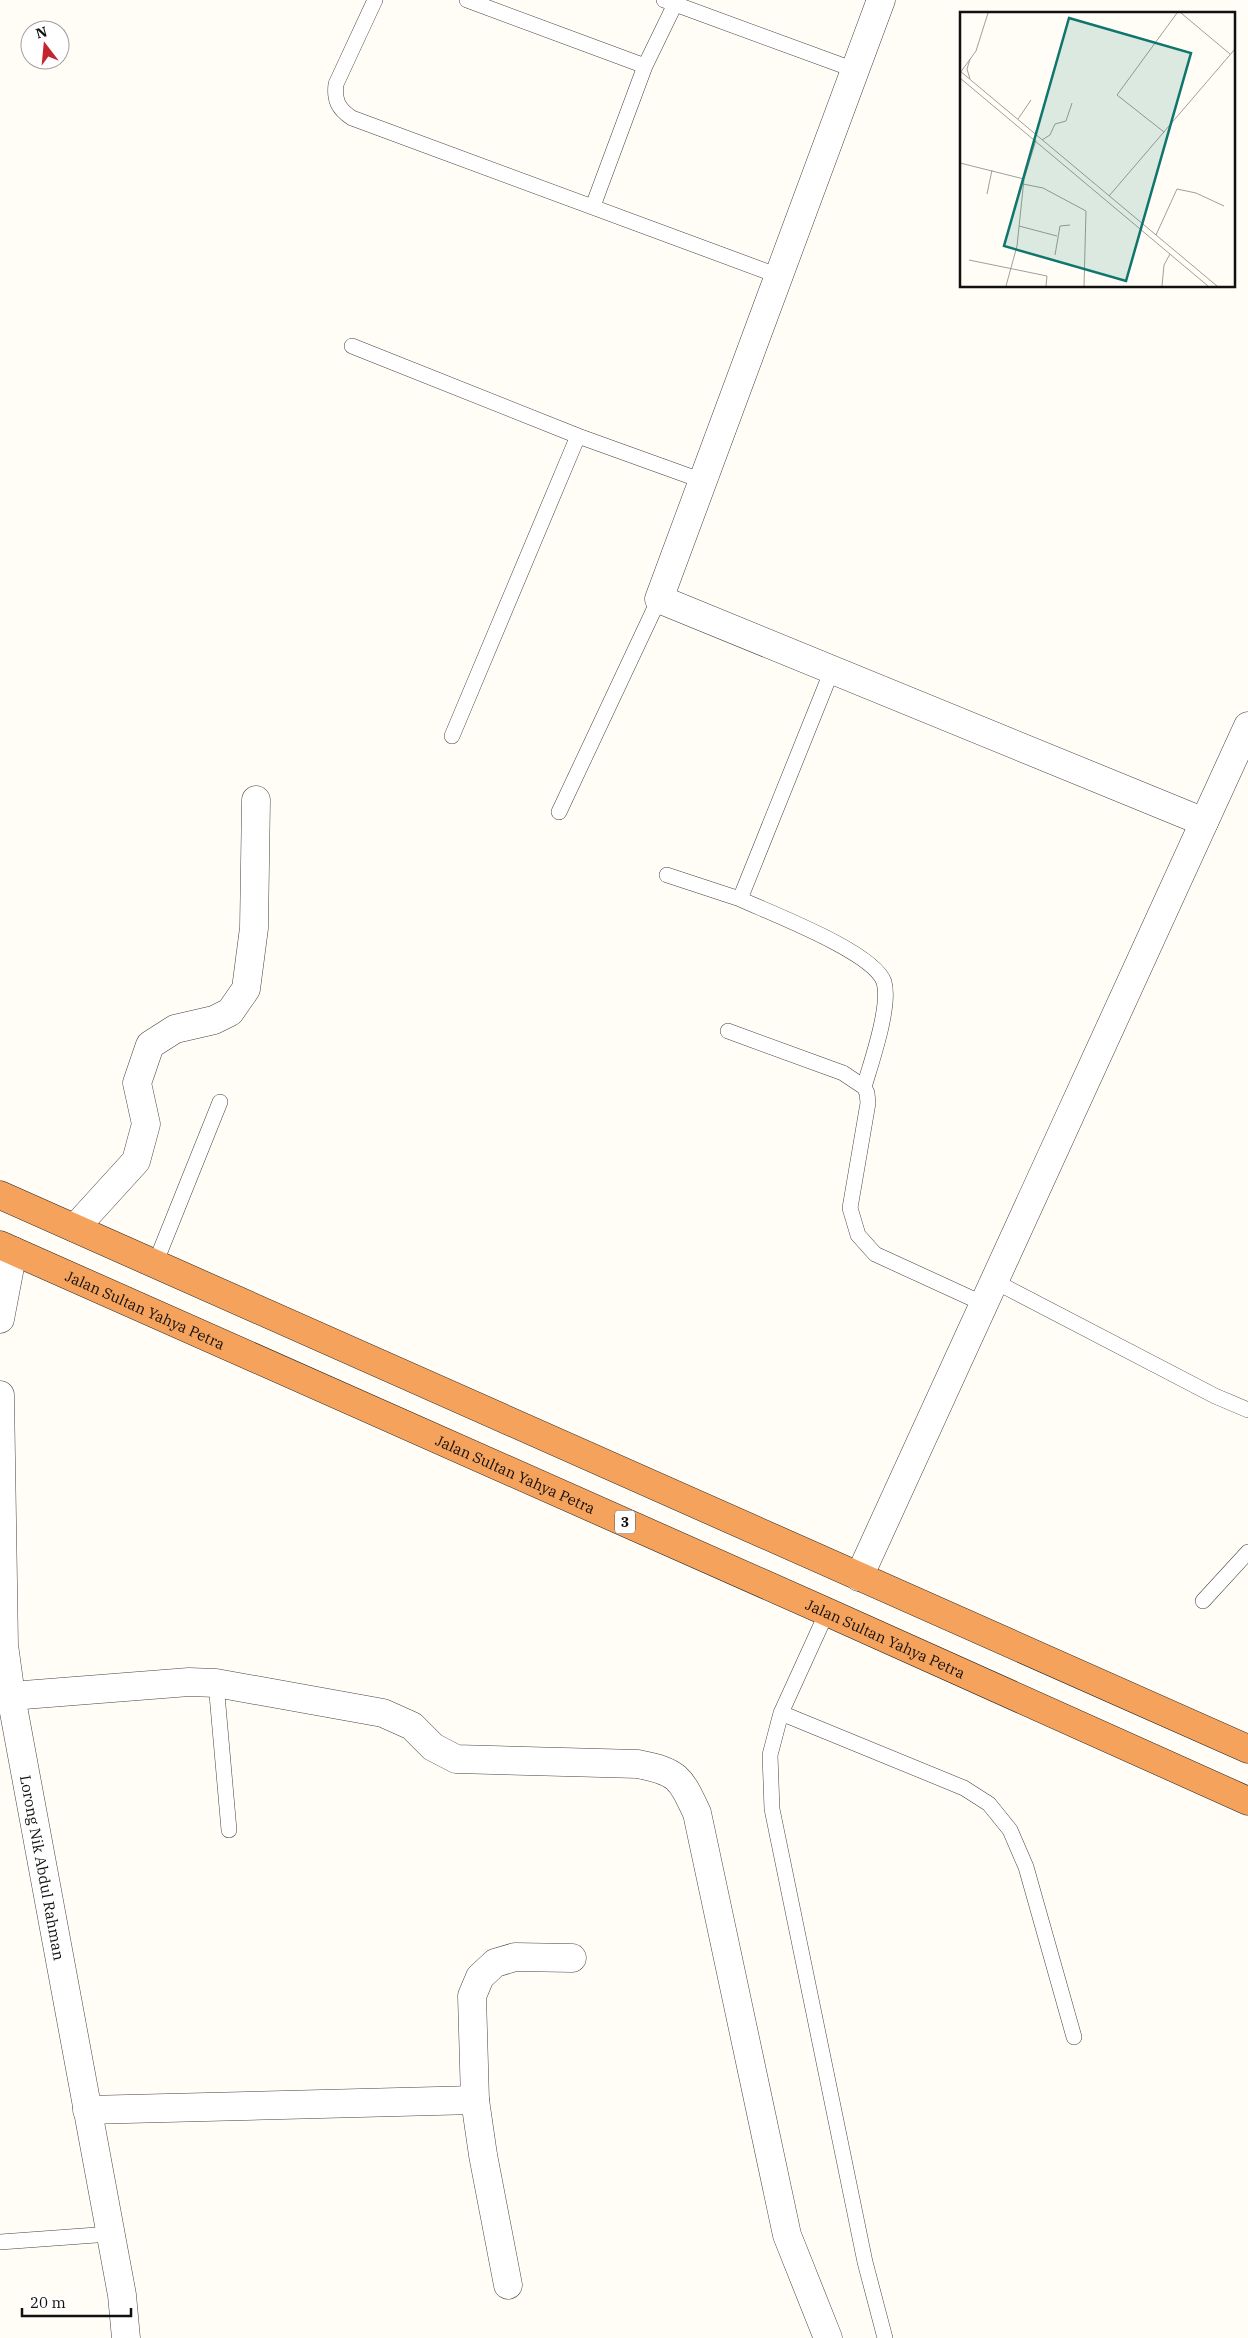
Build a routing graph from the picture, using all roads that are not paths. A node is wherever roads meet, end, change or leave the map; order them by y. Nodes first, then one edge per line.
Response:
1 (374, 0) edge
2 (467, 0) edge
3 (881, 0) edge
4 (672, 1) edge
5 (645, 66) junction
6 (855, 70) junction
7 (593, 206) junction
8 (779, 276) junction
9 (352, 346) dead end
10 (578, 436) junction
11 (703, 481) junction
12 (659, 599) junction
13 (832, 670) junction
14 (1248, 726) edge
15 (452, 736) dead end
16 (256, 800) dead end
17 (559, 812) dead end
18 (1204, 822) junction
19 (667, 874) dead end
20 (740, 899) junction
21 (728, 1031) dead end
22 (864, 1087) junction
23 (220, 1102) dead end
24 (0, 1195) edge
25 (76, 1228) junction
26 (7, 1248) edge
27 (155, 1264) junction
28 (989, 1292) junction
29 (0, 1319) edge
30 (0, 1395) edge
31 (1248, 1410) edge
32 (1248, 1552) edge
33 (859, 1577) junction
34 (1203, 1601) dead end
35 (827, 1612) junction
36 (2, 1645) edge
37 (216, 1683) junction
38 (11, 1696) junction
39 (781, 1713) junction
40 (1248, 1749) edge
41 (1248, 1801) edge
42 (229, 1830) dead end
43 (572, 1958) dead end
44 (1074, 2037) dead end
45 (475, 2100) junction
46 (87, 2110) junction
47 (110, 2234) junction
48 (0, 2242) edge
49 (508, 2285) dead end
50 (126, 2338) edge
51 (828, 2338) edge
52 (885, 2338) edge

1 - 7 lane
2 - 5 lane
3 - 6 street
4 - 5 lane
4 - 6 lane
5 - 7 lane
6 - 8 street
7 - 8 lane
8 - 11 street
9 - 10 lane
10 - 11 lane
10 - 15 lane
11 - 12 street
12 - 13 street
12 - 17 lane
13 - 18 street
13 - 20 lane
14 - 18 street
16 - 25 street
18 - 28 street
19 - 20 lane
20 - 22 lane
21 - 22 lane
22 - 28 lane
23 - 27 lane
24 - 25 highway
25 - 27 highway
26 - 29 street
26 - 35 highway, Jalan Sultan Yahya Petra / 3
27 - 33 highway
28 - 31 lane
28 - 33 street
30 - 36 street, Lorong Nik Abdul Rahman
32 - 34 lane
33 - 40 highway
35 - 39 lane
35 - 41 highway, Jalan Sultan Yahya Petra / 3
36 - 38 street, Lorong Nik Abdul Rahman
37 - 38 street
37 - 42 lane
37 - 51 street
38 - 46 street, Lorong Nik Abdul Rahman
39 - 44 lane
39 - 52 lane
43 - 45 street
45 - 46 street
45 - 49 street
46 - 47 street, Lorong Nik Abdul Rahman
47 - 48 lane
47 - 50 street, Lorong Nik Abdul Rahman

